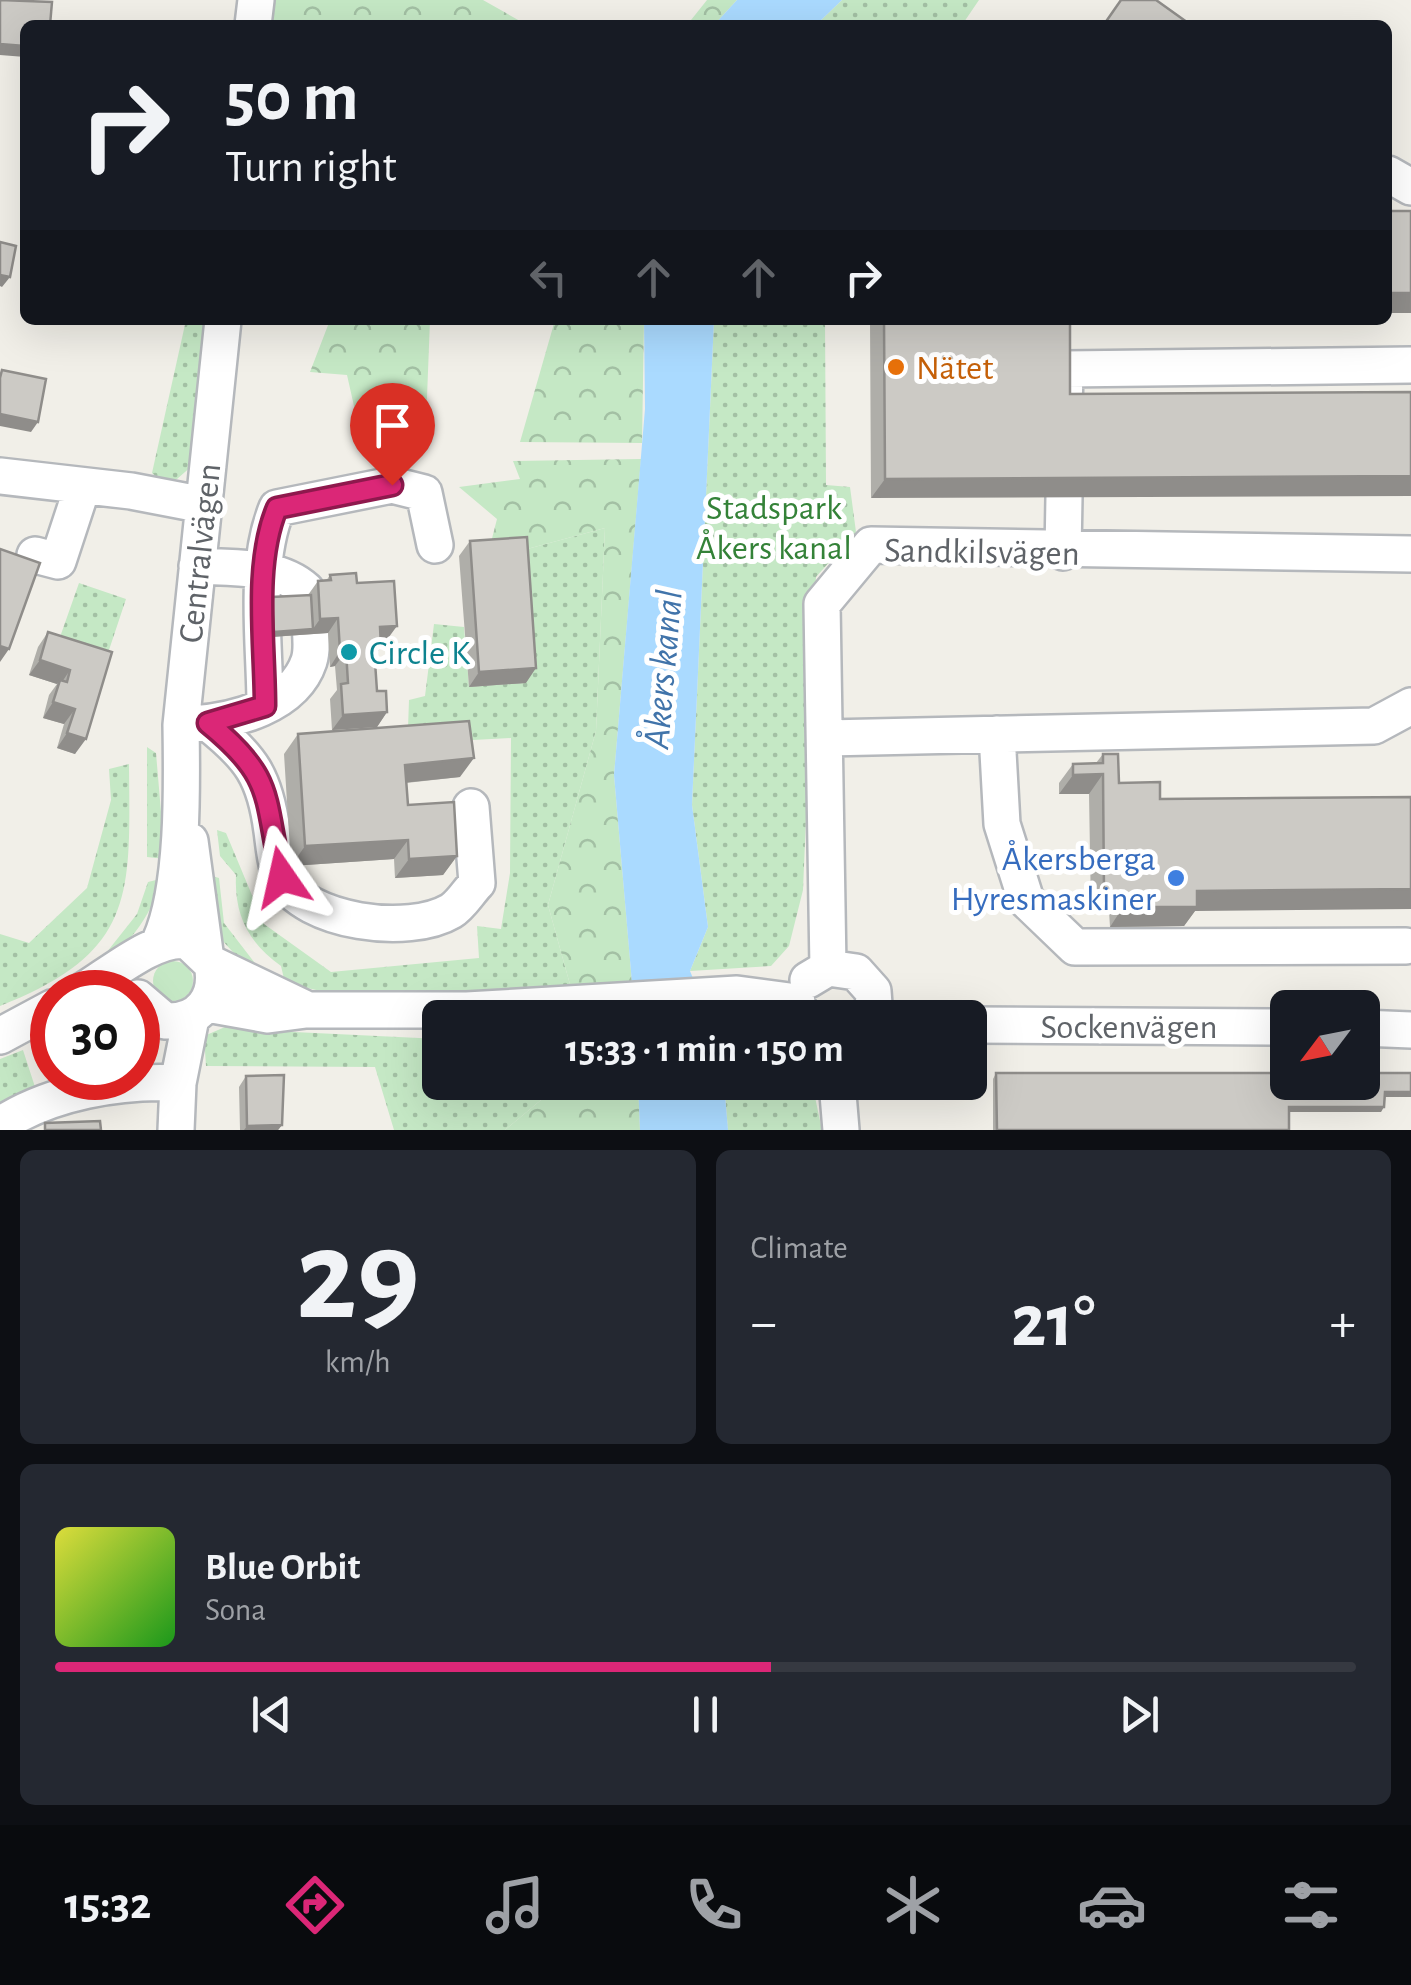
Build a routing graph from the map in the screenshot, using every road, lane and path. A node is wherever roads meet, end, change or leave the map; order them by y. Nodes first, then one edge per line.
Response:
1 (222, 325) edge
2 (1411, 365) edge
3 (1064, 414) edge
4 (0, 476) edge
5 (82, 488) junction
6 (1064, 498) edge
7 (204, 505) junction
8 (434, 545) dead end
9 (1064, 552) junction
10 (1411, 554) edge
11 (35, 555) dead end
12 (197, 566) junction
13 (266, 572) junction
14 (1411, 706) edge
15 (195, 724) junction
16 (997, 734) junction
17 (827, 738) junction
18 (182, 786) junction
19 (471, 807) dead end
20 (1406, 946) dead end
21 (208, 958) junction
22 (828, 968) junction
23 (160, 976) edge
24 (160, 989) edge
25 (160, 993) edge
26 (160, 995) edge
27 (632, 1000) edge
28 (760, 1000) edge
29 (801, 1000) edge
30 (876, 1000) edge
31 (160, 1007) edge
32 (306, 1010) junction
33 (422, 1010) edge
34 (30, 1020) edge
35 (987, 1025) edge
36 (1270, 1027) edge
37 (1380, 1029) edge
38 (1411, 1030) edge
39 (30, 1031) edge
40 (0, 1037) edge
41 (178, 1083) junction
42 (840, 1100) edge
43 (0, 1124) edge
44 (176, 1130) edge
45 (842, 1130) edge

1 - 7 street, Centralvägen
2 - 3 street
4 - 5 street
5 - 7 street
5 - 11 street
6 - 9 street
7 - 12 street, Centralvägen
8 - 13 street
9 - 10 street, Sandkilsvägen
9 - 17 street, Sandkilsvägen
12 - 13 street
12 - 15 street, Centralvägen
13 - 15 street
14 - 16 street
15 - 18 street, Centralvägen
15 - 19 street
16 - 17 street
16 - 20 street
17 - 22 street, Sandkilsvägen
18 - 21 street, Centralvägen
18 - 23 street, Centralvägen
21 - 24 street
21 - 25 street
21 - 32 street
22 - 29 street
22 - 30 street
26 - 32 street
27 - 28 street
31 - 41 street
32 - 33 street
34 - 40 street
35 - 36 street, Sockenvägen
37 - 38 street
39 - 40 street
41 - 43 street
41 - 44 street
42 - 45 street

